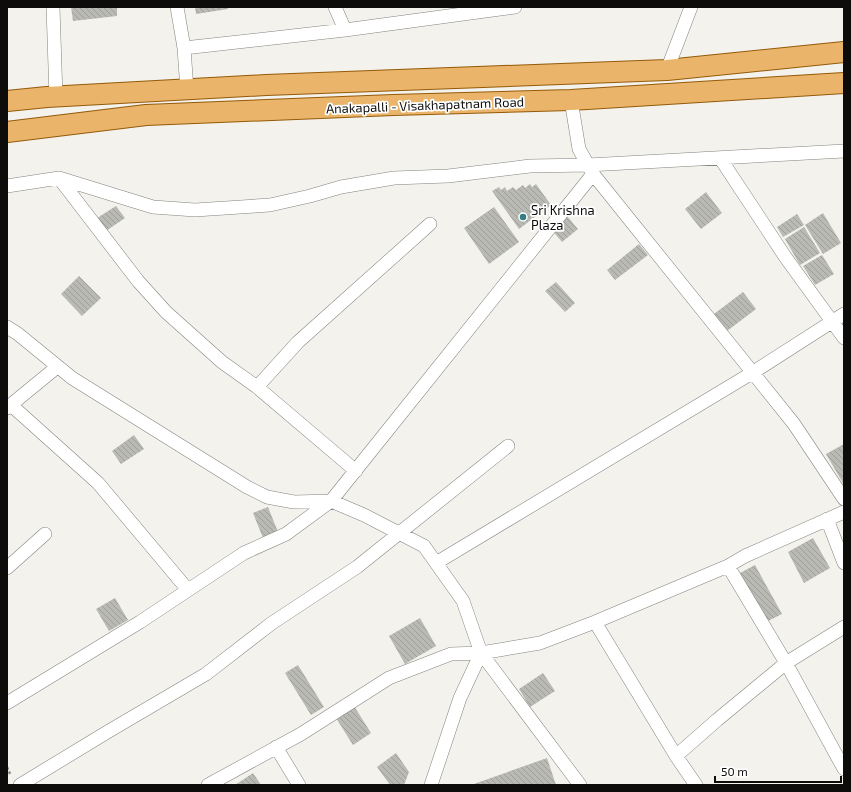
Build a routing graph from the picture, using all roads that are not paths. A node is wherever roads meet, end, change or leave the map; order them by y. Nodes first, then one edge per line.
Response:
1 (53, 7) edge
2 (178, 7) edge
3 (336, 7) edge
4 (515, 7) edge
5 (691, 7) edge
6 (345, 30) junction
7 (184, 48) junction
8 (844, 52) edge
9 (667, 70) junction
10 (844, 83) edge
11 (187, 90) junction
12 (56, 97) junction
13 (571, 100) junction
14 (7, 101) edge
15 (7, 132) edge
16 (844, 151) edge
17 (720, 158) junction
18 (590, 169) junction
19 (58, 178) junction
20 (7, 186) edge
21 (430, 224) dead end
22 (844, 314) edge
23 (832, 321) junction
24 (7, 327) edge
25 (844, 338) edge
26 (57, 367) junction
27 (752, 373) junction
28 (257, 387) junction
29 (9, 407) edge
30 (508, 446) dead end
31 (356, 470) junction
32 (844, 499) edge
33 (331, 501) junction
34 (844, 512) edge
35 (826, 520) junction
36 (400, 533) junction
37 (45, 534) dead end
38 (436, 563) junction
39 (844, 563) edge
40 (728, 566) junction
41 (7, 568) edge
42 (188, 590) junction
43 (595, 622) junction
44 (844, 627) edge
45 (481, 653) junction
46 (786, 663) junction
47 (7, 703) edge
48 (276, 747) junction
49 (676, 756) junction
50 (844, 769) edge
51 (20, 785) edge
52 (208, 785) edge
53 (299, 785) edge
54 (431, 785) edge
55 (580, 785) edge
56 (696, 785) edge

1 - 12 street
2 - 7 street
3 - 6 street
4 - 6 street
5 - 9 street
6 - 7 street
7 - 11 street
8 - 9 main road, Anakapalli - Visakhapatnam Road
9 - 11 main road, Anakapalli - Visakhapatnam Road
10 - 13 main road, Anakapalli - Visakhapatnam Road
11 - 12 main road, Anakapalli - Visakhapatnam Road
12 - 14 main road, Anakapalli - Visakhapatnam Road
13 - 15 main road, Anakapalli - Visakhapatnam Road
13 - 18 street
16 - 17 street
17 - 18 street
17 - 23 street
18 - 19 street
18 - 27 street
18 - 31 street
19 - 20 street
19 - 28 street
21 - 28 street
22 - 23 street
23 - 25 street
23 - 27 street
24 - 26 street
26 - 29 street
26 - 33 street
27 - 32 street
27 - 38 street
28 - 31 street
29 - 42 street
30 - 36 street
31 - 33 street
33 - 36 street
33 - 42 street
34 - 35 street
35 - 39 street
35 - 40 street
36 - 38 street
36 - 51 street
37 - 41 street
38 - 45 street
40 - 43 street
40 - 46 street
42 - 47 street
43 - 45 street
43 - 49 street
44 - 46 street
45 - 48 street
45 - 54 street
45 - 55 street
46 - 49 street
46 - 50 street
48 - 52 street
48 - 53 street
49 - 56 street

